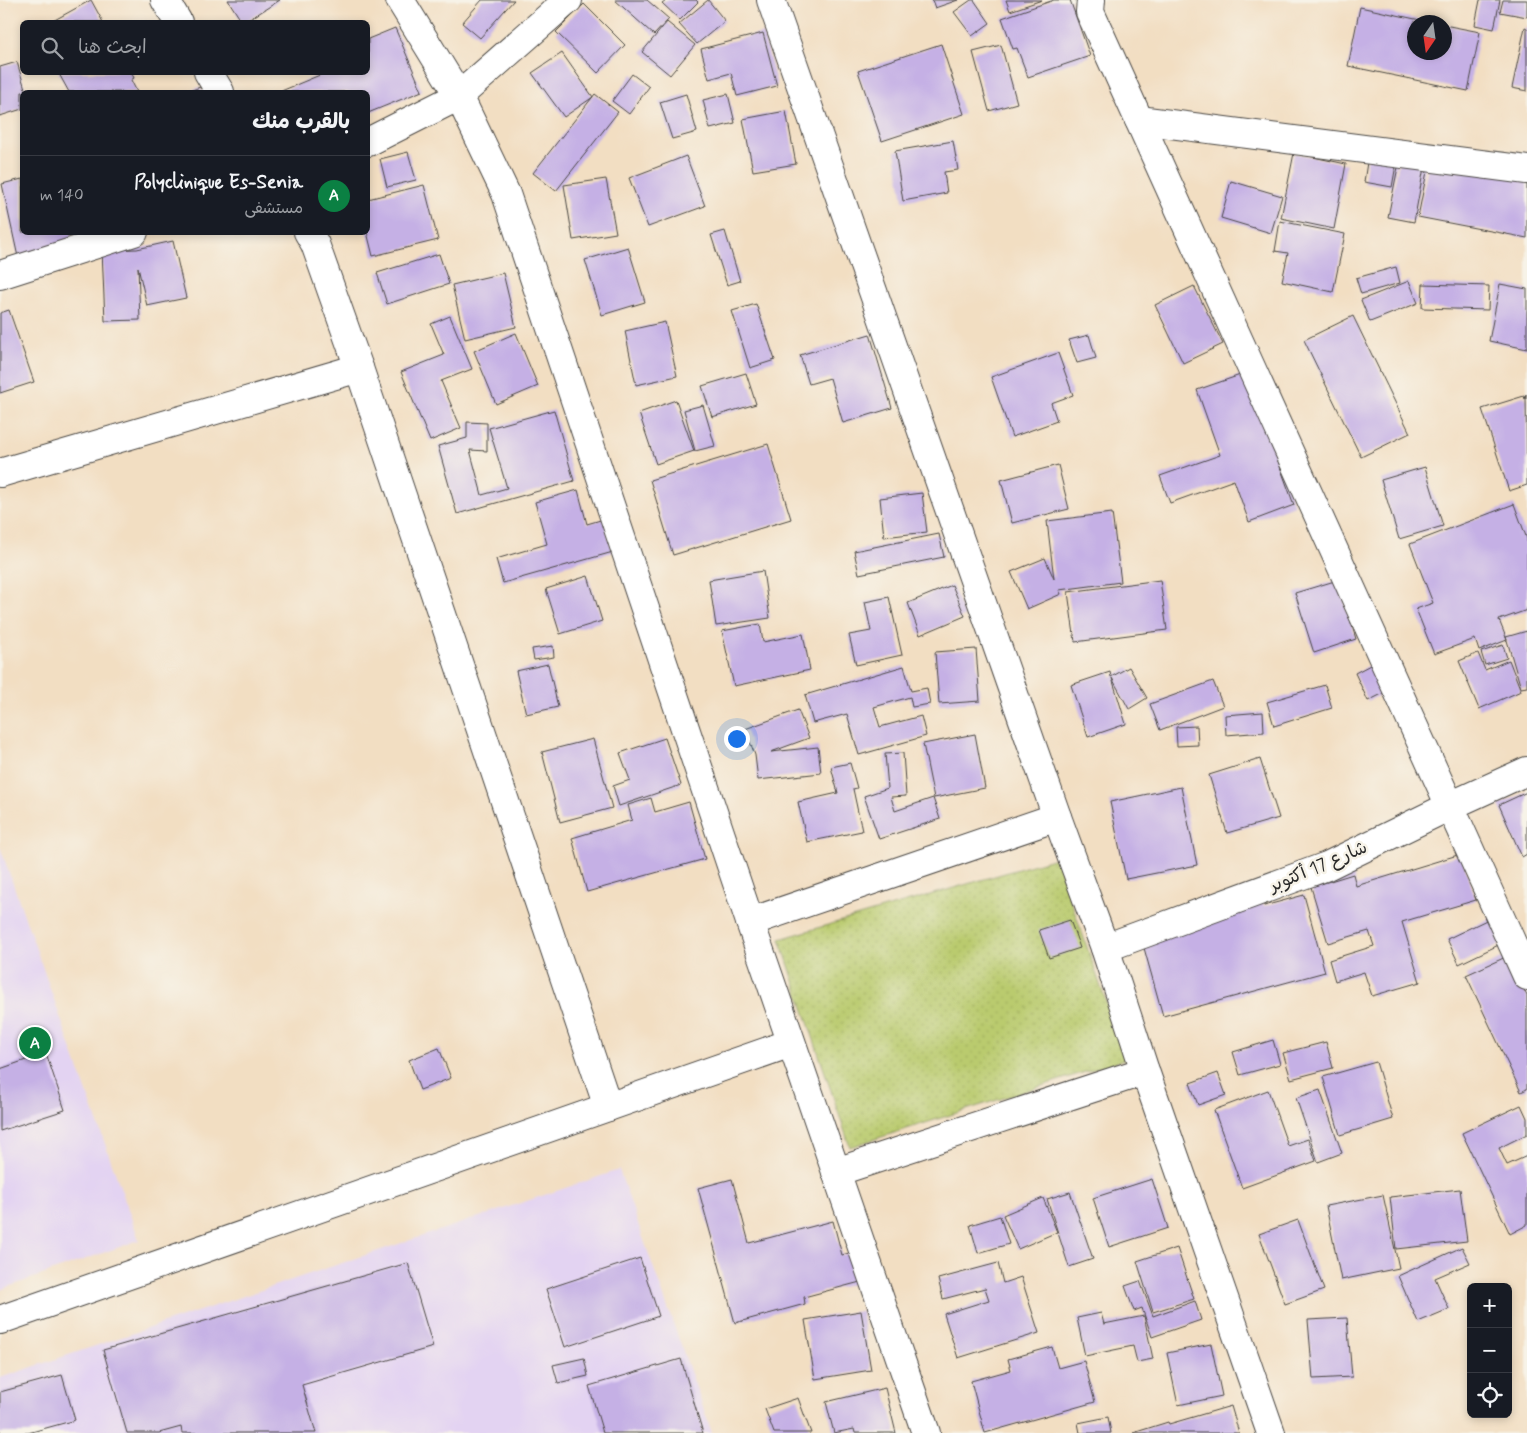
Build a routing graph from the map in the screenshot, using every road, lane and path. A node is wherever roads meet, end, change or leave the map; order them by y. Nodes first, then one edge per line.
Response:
1 (164, 0) edge
2 (400, 0) edge
3 (568, 0) edge
4 (771, 0) edge
5 (1092, 0) edge
6 (177, 20) edge
7 (210, 75) edge
8 (219, 90) edge
9 (459, 96) junction
10 (1139, 120) junction
11 (370, 141) edge
12 (1527, 170) edge
13 (125, 235) edge
14 (310, 235) edge
15 (0, 275) edge
16 (359, 368) junction
17 (0, 474) edge
18 (1527, 771) edge
19 (1450, 806) junction
20 (1057, 817) junction
21 (750, 922) junction
22 (1105, 948) junction
23 (1527, 976) edge
24 (791, 1043) junction
25 (1145, 1070) junction
26 (608, 1107) junction
27 (836, 1172) junction
28 (0, 1320) edge
29 (926, 1433) edge
30 (1271, 1433) edge

1 - 6 street
2 - 9 street
3 - 9 street
4 - 20 street
5 - 10 street
7 - 8 street
9 - 11 street
9 - 21 street
10 - 12 street
10 - 19 street
13 - 15 street
14 - 16 street
16 - 17 street
16 - 26 street
18 - 19 street, شارع 17 أكتوبر
19 - 22 street, شارع 17 أكتوبر
19 - 23 street
20 - 21 street
20 - 22 street
21 - 24 street
22 - 25 street
24 - 26 street
24 - 27 street
25 - 27 street
25 - 30 street
26 - 28 street
27 - 29 street

